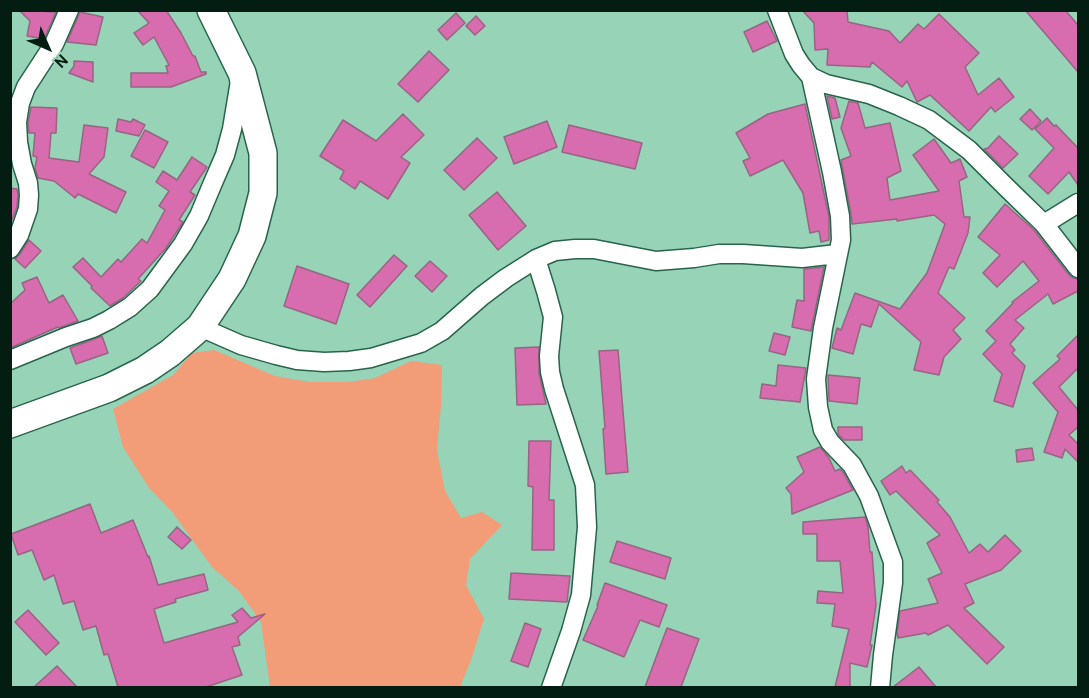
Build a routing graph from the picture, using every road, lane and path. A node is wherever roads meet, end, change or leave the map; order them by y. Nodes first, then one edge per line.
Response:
1 (69, 10) edge
2 (211, 10) edge
3 (777, 10) edge
4 (242, 73) junction
5 (811, 77) junction
6 (1078, 203) edge
7 (1044, 224) junction
8 (10, 249) edge
9 (837, 254) junction
10 (536, 259) junction
11 (1078, 268) edge
12 (200, 327) junction
13 (10, 360) edge
14 (10, 424) edge
15 (551, 687) edge
16 (880, 687) edge

1 - 8 street
2 - 4 street
3 - 5 street
4 - 12 street
4 - 13 street
5 - 7 street
5 - 9 street
6 - 7 street
7 - 11 street
9 - 10 street
9 - 16 street
10 - 12 street
10 - 15 street
12 - 14 street

